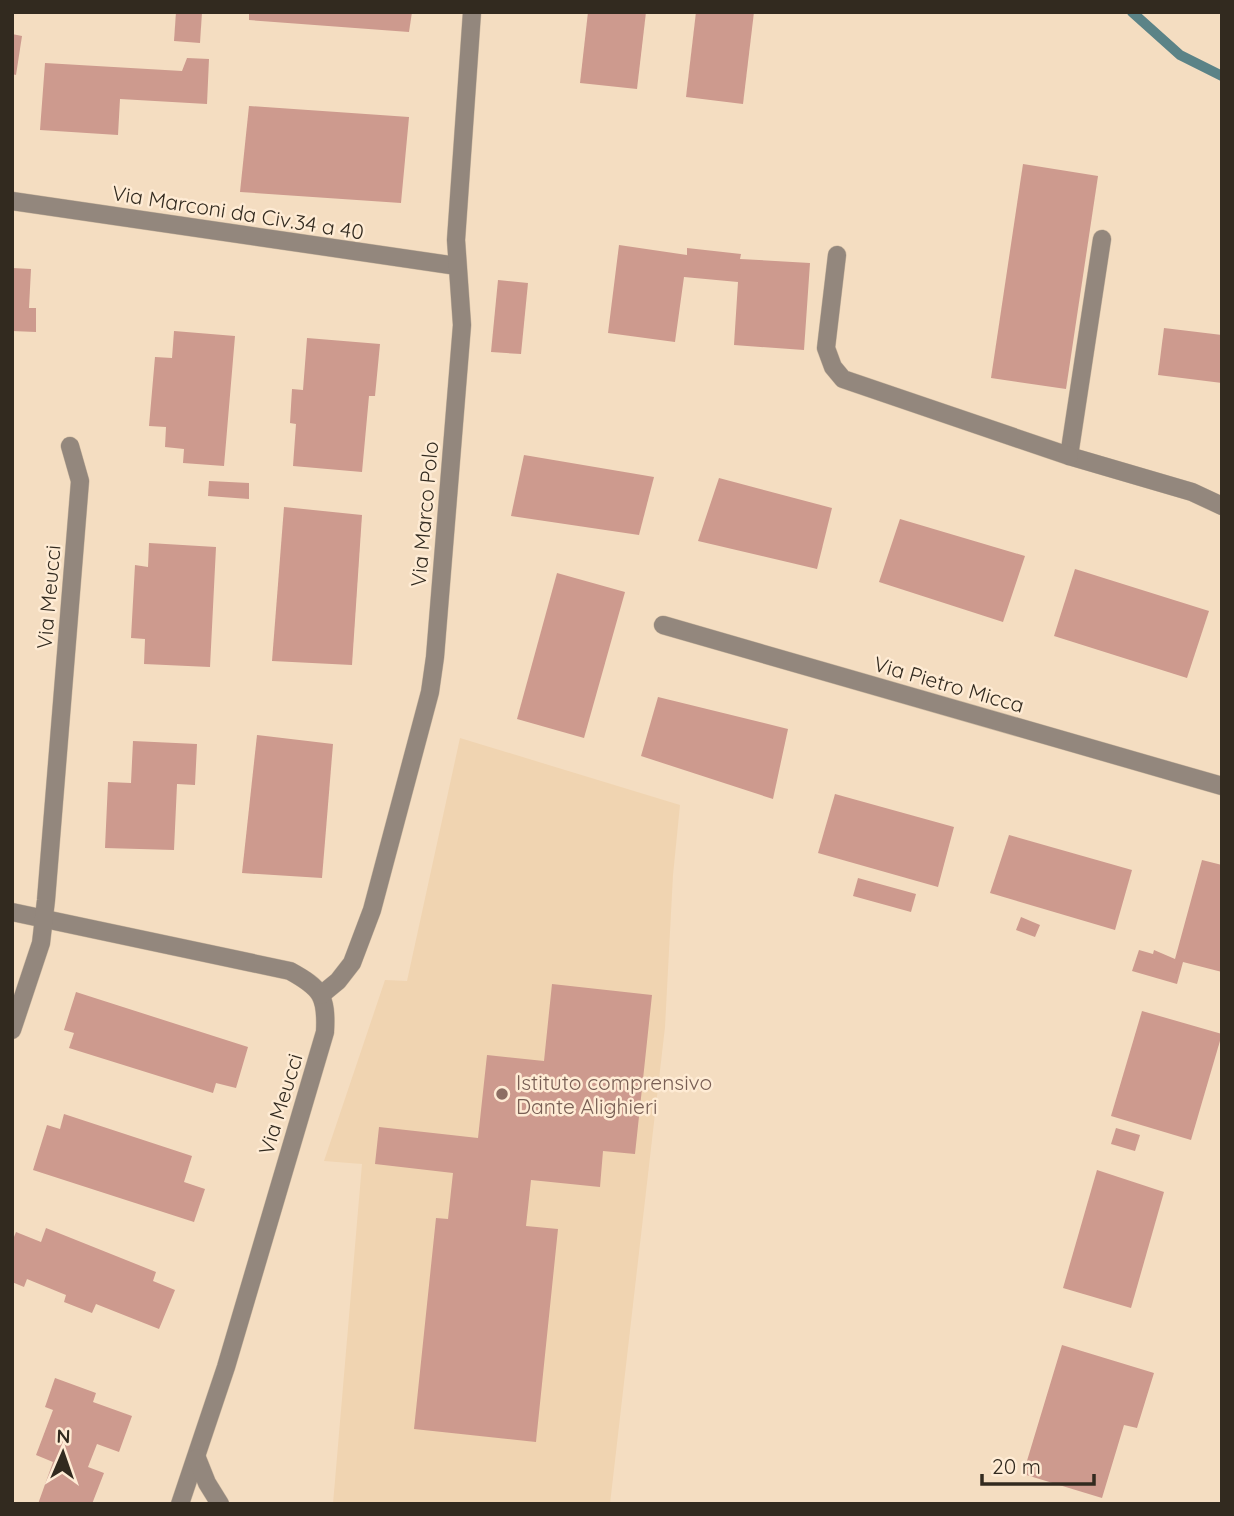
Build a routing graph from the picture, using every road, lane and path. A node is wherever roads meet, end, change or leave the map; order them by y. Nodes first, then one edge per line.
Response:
1 (472, 12) edge
2 (12, 201) edge
3 (1102, 239) dead end
4 (837, 255) dead end
5 (457, 266) junction
6 (70, 446) dead end
7 (1069, 456) junction
8 (1222, 506) edge
9 (663, 625) dead end
10 (1222, 786) edge
11 (12, 912) edge
12 (43, 921) junction
13 (321, 995) junction
14 (12, 1030) edge
15 (197, 1458) junction
16 (180, 1504) edge
17 (220, 1504) edge

1 - 5 street, Via Marco Polo
2 - 5 street, Via Marconi da Civ.34 a 40
3 - 7 street
4 - 7 street
5 - 13 street, Via Marco Polo
6 - 12 street, Via Meucci
7 - 8 street
9 - 10 street, Via Pietro Micca
11 - 12 street
12 - 13 street
12 - 14 street, Via Meucci
13 - 15 street, Via Meucci
15 - 16 street, Via Meucci
15 - 17 street

